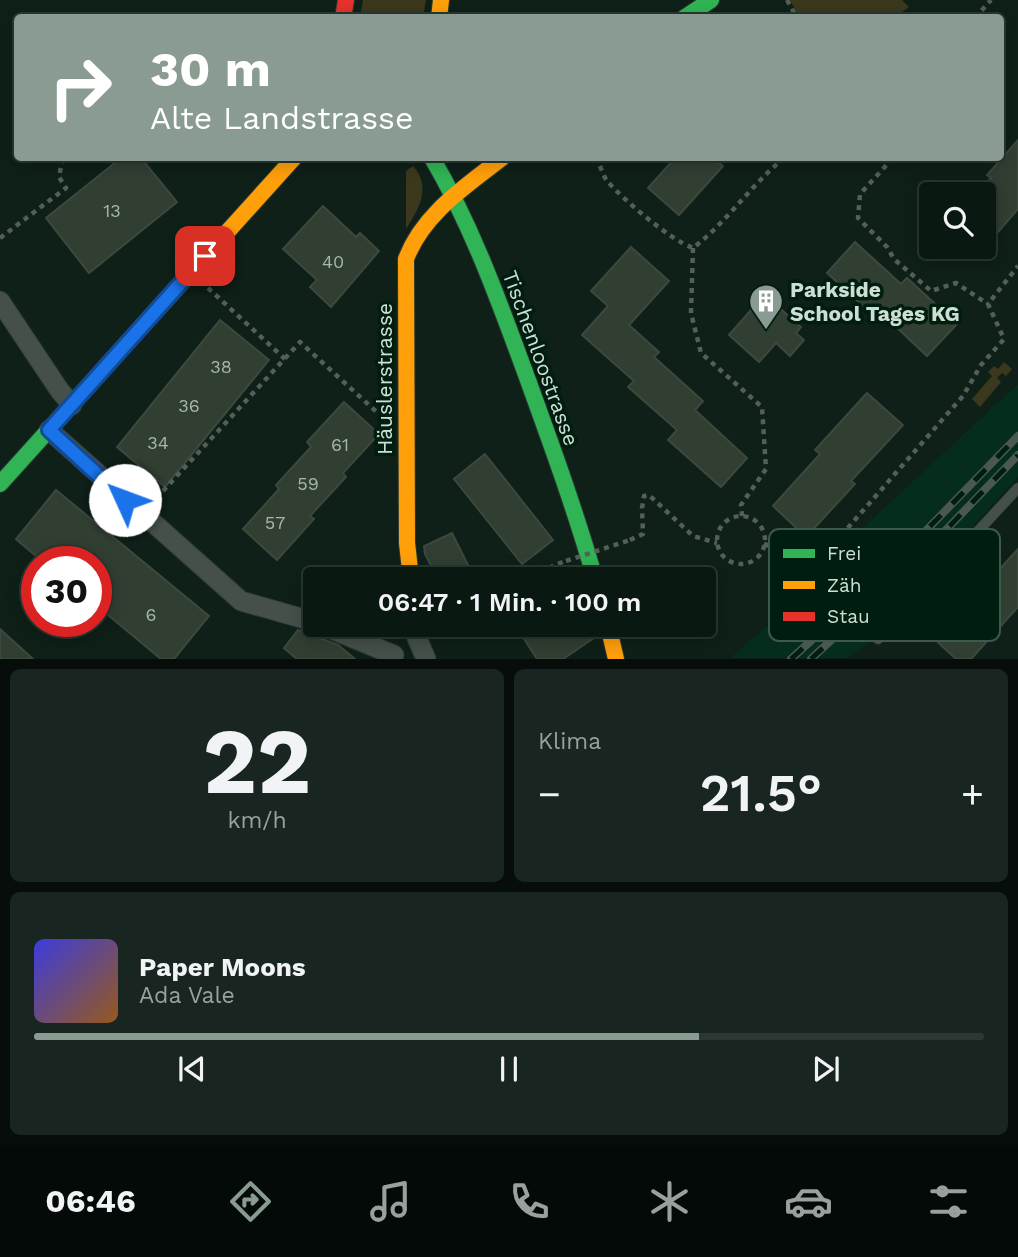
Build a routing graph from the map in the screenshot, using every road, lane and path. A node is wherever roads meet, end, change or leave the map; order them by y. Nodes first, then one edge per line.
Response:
1 (711, 0) edge
2 (991, 0) edge
3 (690, 14) edge
4 (979, 14) edge
5 (61, 161) edge
6 (291, 161) edge
7 (434, 161) edge
8 (498, 161) edge
9 (598, 161) edge
10 (780, 161) edge
11 (890, 161) edge
12 (454, 197) junction
13 (0, 239) edge
14 (693, 248) junction
15 (1018, 265) edge
16 (208, 288) dead end
17 (0, 302) edge
18 (988, 304) junction
19 (285, 359) junction
20 (72, 405) junction
21 (385, 420) dead end
22 (49, 430) junction
23 (0, 484) edge
24 (1018, 488) edge
25 (163, 491) dead end
26 (742, 516) junction
27 (846, 529) edge
28 (980, 529) edge
29 (717, 543) junction
30 (764, 544) junction
31 (769, 545) edge
32 (410, 567) edge
33 (551, 567) edge
34 (591, 567) edge
35 (303, 619) edge
36 (348, 637) edge
37 (411, 637) edge
38 (419, 637) edge
39 (611, 637) edge
40 (393, 657) edge
41 (426, 659) edge
42 (616, 659) edge

1 - 3 main road
2 - 4 path
5 - 13 path
6 - 20 main road
7 - 12 main road, Tischenloostrasse
8 - 12 main road, Häuslerstrasse
9 - 14 path
10 - 14 path
11 - 18 path
12 - 32 main road, Häuslerstrasse
12 - 34 main road, Tischenloostrasse
14 - 26 path
15 - 18 path
16 - 19 path
17 - 20 street
18 - 27 path
19 - 21 path
19 - 25 path
20 - 22 main road
22 - 23 main road
22 - 35 street
24 - 28 lane
26 - 29 path
26 - 30 path
29 - 30 path
29 - 33 path, bridge
30 - 31 path
36 - 40 street
37 - 40 street
38 - 41 street
39 - 42 main road

